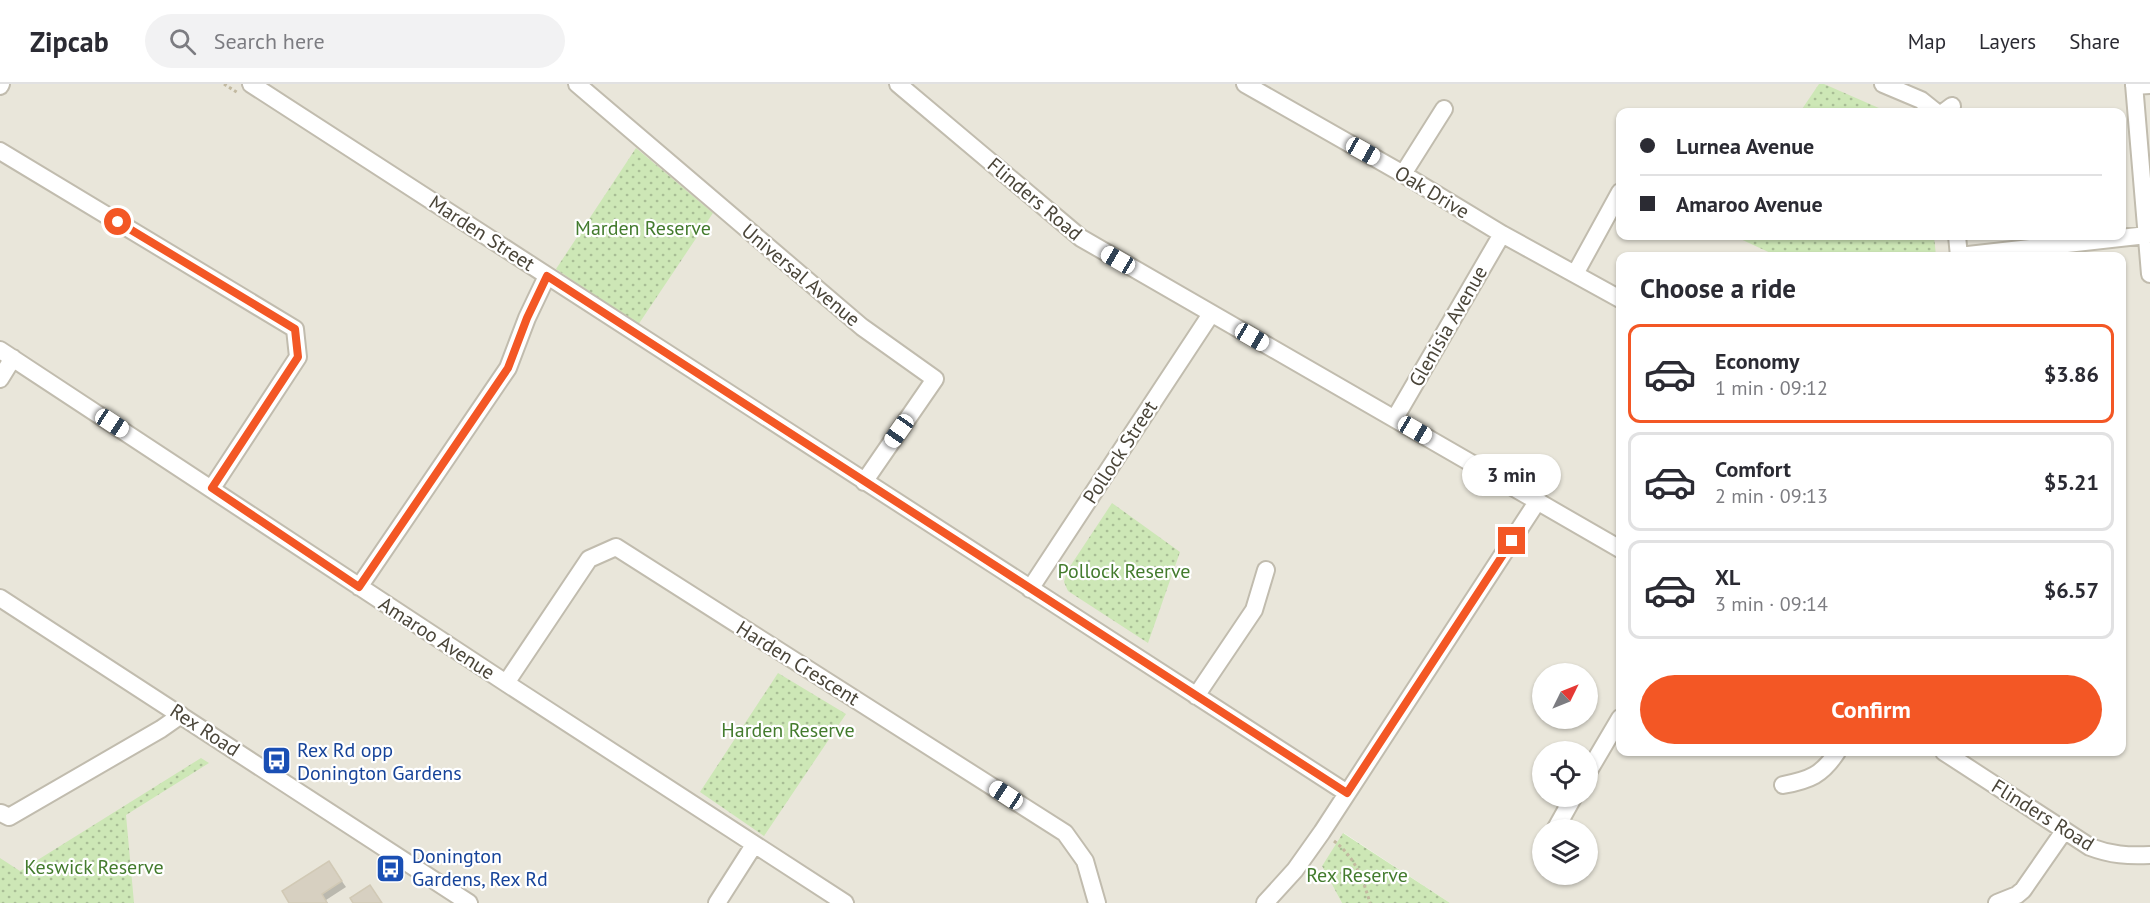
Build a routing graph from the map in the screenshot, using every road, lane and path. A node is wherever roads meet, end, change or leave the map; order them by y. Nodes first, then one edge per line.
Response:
1 (251, 84) edge
2 (578, 84) edge
3 (897, 84) edge
4 (1245, 84) edge
5 (1883, 84) edge
6 (2140, 85) edge
7 (1931, 108) edge
8 (1444, 110) dead end
9 (0, 151) edge
10 (1403, 174) junction
11 (1616, 199) edge
12 (1502, 234) junction
13 (2147, 235) junction
14 (2126, 237) edge
15 (2102, 240) edge
16 (1995, 252) edge
17 (1575, 274) junction
18 (2150, 274) edge
19 (547, 276) junction
20 (1616, 297) edge
21 (1211, 314) junction
22 (7, 354) edge
23 (0, 379) edge
24 (1395, 418) junction
25 (864, 482) junction
26 (212, 488) junction
27 (1537, 502) junction
28 (1616, 547) edge
29 (1266, 570) dead end
30 (359, 587) junction
31 (1030, 589) junction
32 (0, 598) edge
33 (506, 684) junction
34 (1196, 696) junction
35 (181, 715) junction
36 (1616, 725) edge
37 (1598, 755) edge
38 (1834, 756) edge
39 (1950, 756) edge
40 (1784, 785) dead end
41 (1347, 793) junction
42 (1, 813) edge
43 (2064, 831) junction
44 (1330, 837) dead end
45 (754, 844) junction
46 (2150, 855) edge
47 (469, 903) edge
48 (717, 903) edge
49 (846, 903) edge
50 (1097, 903) edge
51 (1264, 903) edge
52 (1370, 903) edge
53 (1997, 903) edge

1 - 19 street, Marden Street
2 - 25 street, Universal Avenue
3 - 21 street, Flinders Road
4 - 10 street, Oak Drive
5 - 7 street
6 - 13 street
8 - 10 street
9 - 26 street
10 - 12 street, Oak Drive
11 - 17 street
12 - 17 street, Oak Drive
12 - 24 street, Glenisia Avenue
13 - 14 street
13 - 18 street
15 - 16 street
17 - 20 street, Oak Drive
19 - 25 street, Marden Street
19 - 30 street
21 - 24 street, Flinders Road
21 - 31 street, Pollock Street
22 - 23 street
22 - 26 street, Amaroo Avenue
24 - 27 street, Flinders Road
25 - 31 street, Marden Street
26 - 30 street, Amaroo Avenue
27 - 28 street, Flinders Road
27 - 41 street
29 - 34 street
30 - 33 street, Amaroo Avenue
31 - 34 street, Marden Street
32 - 35 street, Rex Road
33 - 45 street, Amaroo Avenue
33 - 50 street, Harden Crescent
34 - 41 street, Marden Street
35 - 42 street
35 - 47 street, Rex Road
36 - 37 street
38 - 40 street
39 - 43 street, Flinders Road
41 - 51 street
43 - 46 street, Flinders Road
43 - 53 street
44 - 52 path
45 - 48 street
45 - 49 street, Amaroo Avenue

